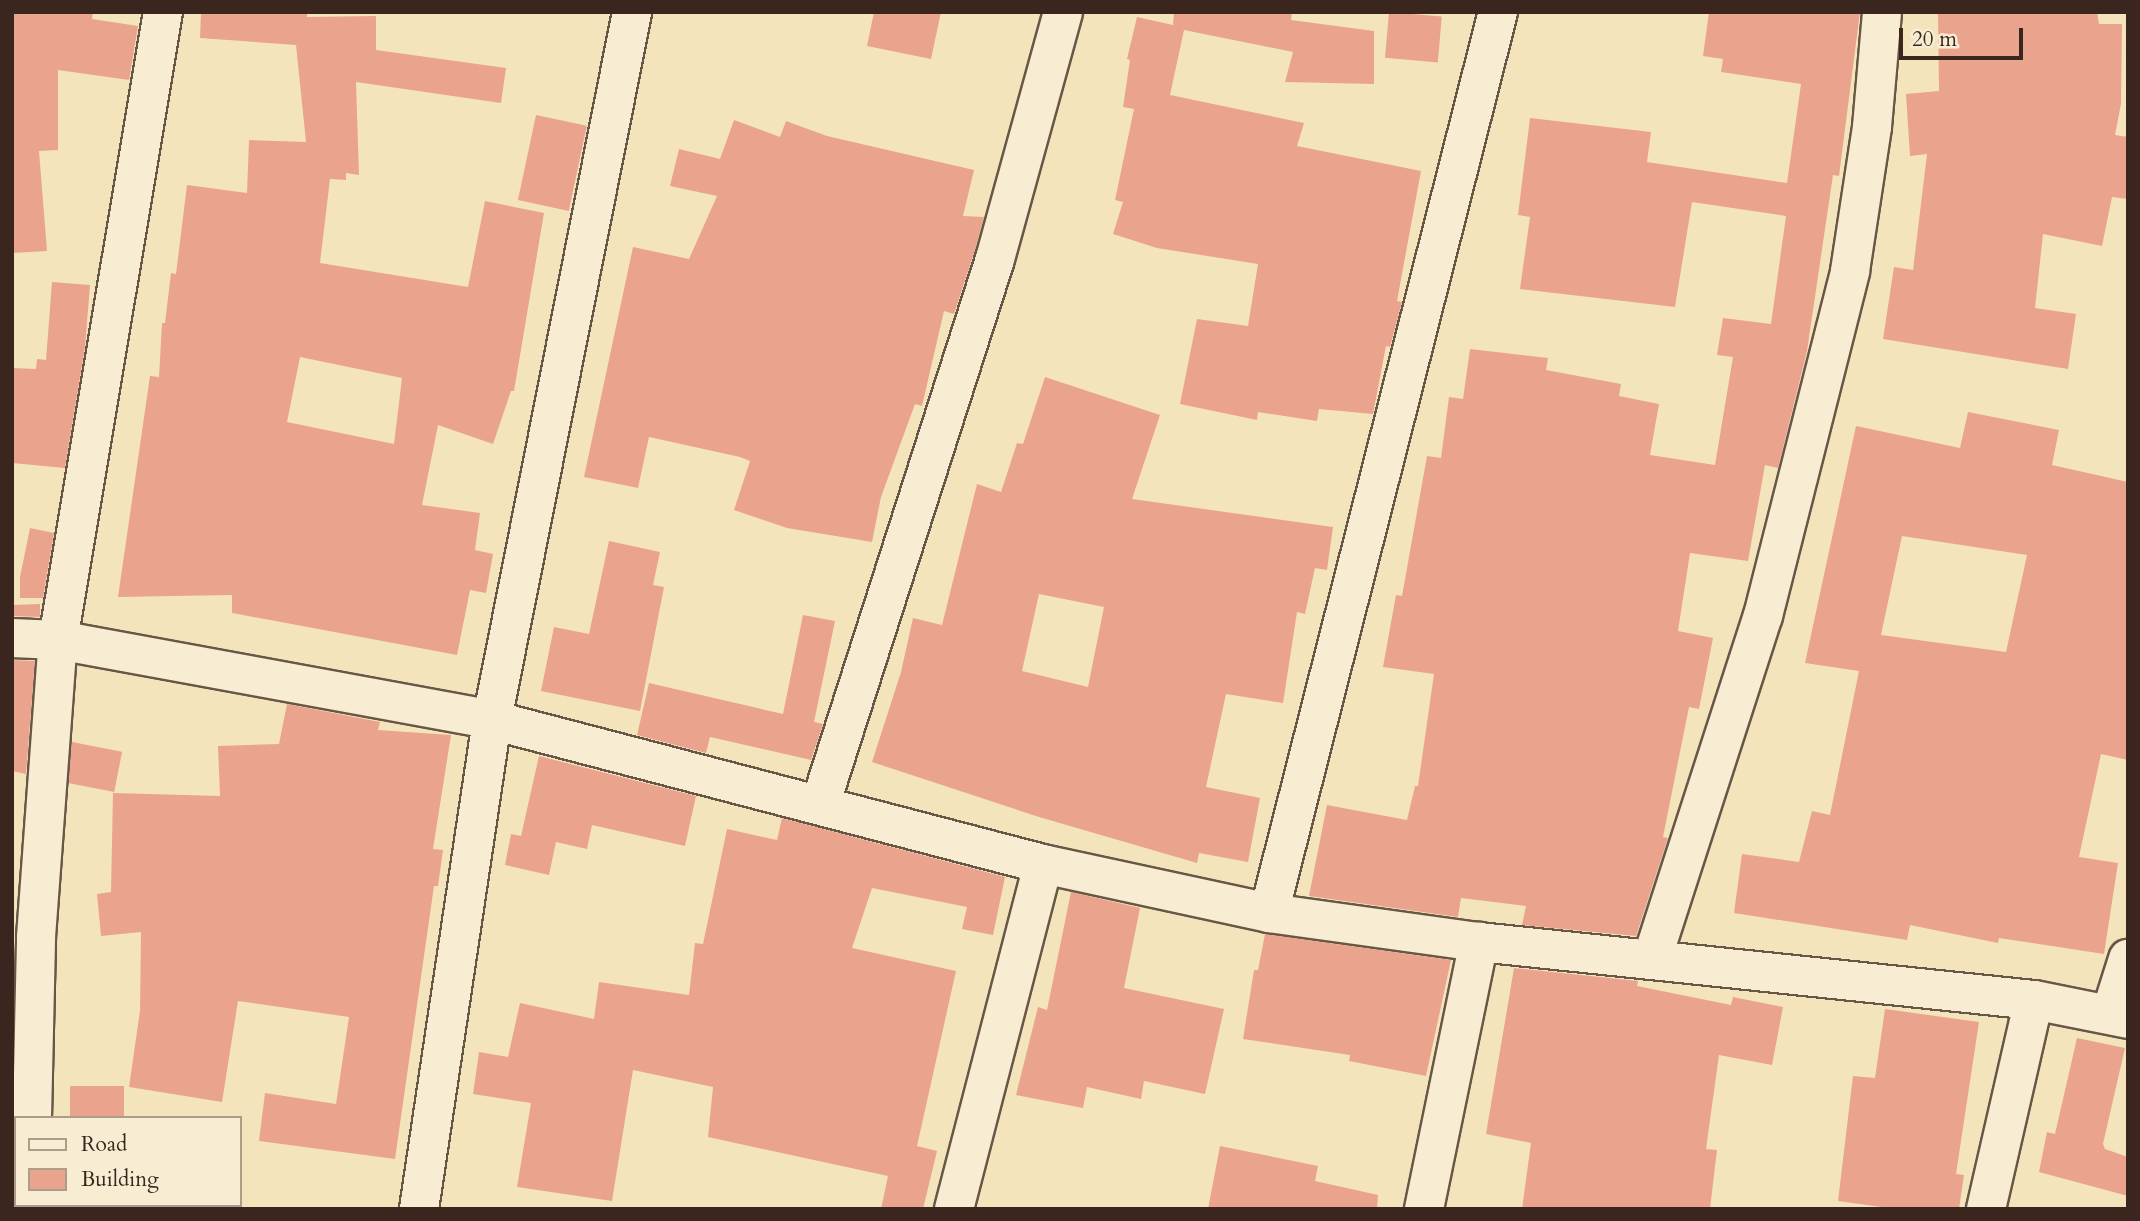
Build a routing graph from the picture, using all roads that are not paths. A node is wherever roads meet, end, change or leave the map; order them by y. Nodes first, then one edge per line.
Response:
1 (163, 12) edge
2 (632, 12) edge
3 (1063, 12) edge
4 (1498, 12) edge
5 (1882, 12) edge
6 (12, 638) edge
7 (58, 640) junction
8 (492, 720) junction
9 (820, 805) junction
10 (1043, 864) junction
11 (1269, 913) junction
12 (1479, 942) junction
13 (1652, 959) junction
14 (2128, 959) edge
15 (2034, 1000) junction
16 (2120, 1016) edge
17 (26, 1114) edge
18 (419, 1209) edge
19 (954, 1209) edge
20 (1423, 1209) edge
21 (1986, 1209) edge

1 - 7 street
2 - 8 street
3 - 9 street
4 - 11 street
5 - 13 street
6 - 7 street
7 - 8 street
7 - 17 street
8 - 9 street
8 - 18 street
9 - 10 street
10 - 11 street
10 - 19 street
11 - 12 street
12 - 13 street
12 - 20 street
13 - 15 street
14 - 16 street
15 - 16 street
15 - 21 street

